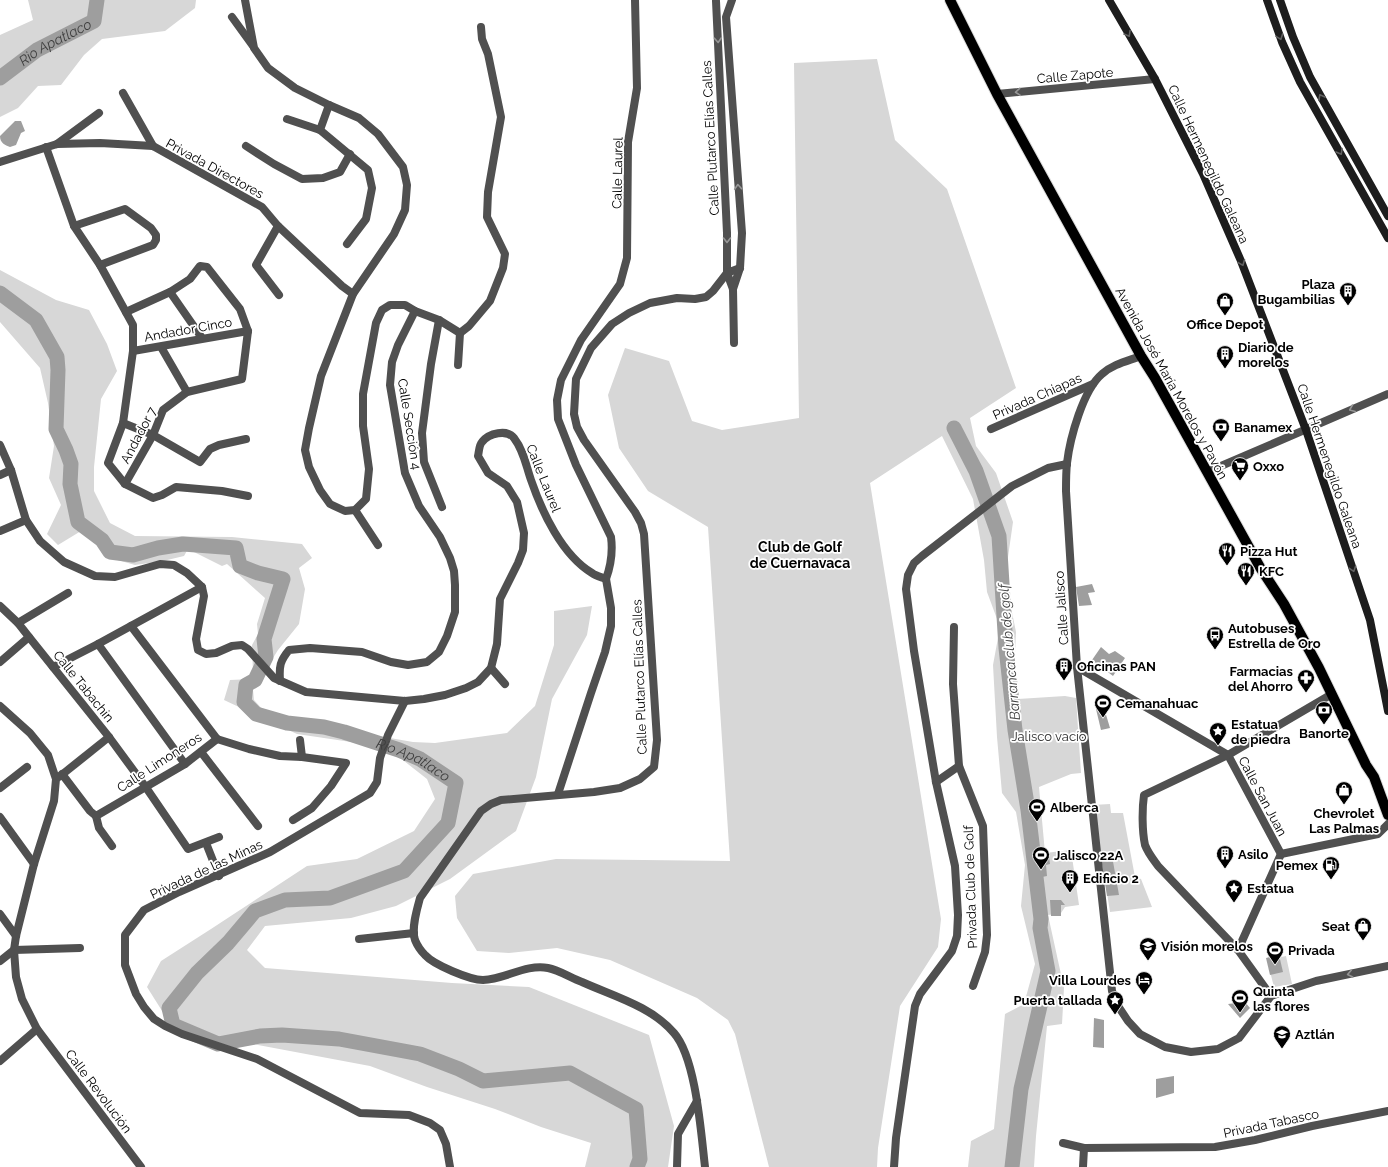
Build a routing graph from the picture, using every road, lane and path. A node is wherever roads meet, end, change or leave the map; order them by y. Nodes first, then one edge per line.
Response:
1 (245, 0) edge
2 (635, 0) edge
3 (717, 0) edge
4 (732, 0) edge
5 (950, 0) edge
6 (1109, 0) edge
7 (1267, 0) edge
8 (1280, 0) edge
9 (232, 17) dead end
10 (481, 28) dead end
11 (254, 48) junction
12 (1310, 77) junction
13 (1155, 79) junction
14 (1300, 82) junction
15 (123, 93) dead end
16 (997, 94) junction
17 (330, 105) junction
18 (99, 113) dead end
19 (287, 119) dead end
20 (320, 130) junction
21 (57, 144) junction
22 (153, 146) junction
23 (246, 146) dead end
24 (46, 147) junction
25 (350, 154) junction
26 (0, 162) edge
27 (1388, 216) edge
28 (74, 226) junction
29 (278, 226) junction
30 (1388, 238) edge
31 (347, 244) dead end
32 (100, 264) junction
33 (740, 268) junction
34 (727, 273) junction
35 (733, 290) junction
36 (170, 292) junction
37 (352, 294) junction
38 (279, 295) dead end
39 (415, 311) junction
40 (126, 312) junction
41 (439, 320) junction
42 (248, 331) junction
43 (460, 333) junction
44 (202, 338) junction
45 (734, 343) dead end
46 (161, 347) junction
47 (133, 351) junction
48 (1141, 356) junction
49 (458, 365) dead end
50 (1093, 384) junction
51 (187, 392) junction
52 (1388, 394) edge
53 (123, 423) junction
54 (991, 429) dead end
55 (1306, 430) junction
56 (153, 435) junction
57 (246, 439) dead end
58 (0, 445) edge
59 (1066, 464) junction
60 (11, 470) junction
61 (1207, 472) junction
62 (0, 475) edge
63 (125, 484) junction
64 (248, 496) dead end
65 (442, 507) dead end
66 (355, 510) junction
67 (26, 520) junction
68 (0, 531) edge
69 (378, 545) dead end
70 (606, 579) junction
71 (202, 587) junction
72 (68, 593) dead end
73 (0, 606) edge
74 (18, 624) junction
75 (131, 626) junction
76 (954, 627) dead end
77 (29, 637) junction
78 (98, 644) junction
79 (0, 662) edge
80 (53, 667) junction
81 (1077, 667) junction
82 (491, 668) junction
83 (280, 681) junction
84 (505, 684) dead end
85 (1332, 694) junction
86 (405, 701) junction
87 (0, 706) edge
88 (1388, 711) edge
89 (109, 737) junction
90 (218, 739) junction
91 (300, 740) dead end
92 (201, 752) junction
93 (1228, 755) junction
94 (302, 757) junction
95 (185, 764) junction
96 (959, 766) junction
97 (27, 767) dead end
98 (59, 776) junction
99 (1374, 777) junction
100 (936, 782) junction
101 (145, 786) junction
102 (0, 788) edge
103 (1388, 790) edge
104 (558, 794) junction
105 (100, 814) junction
106 (1388, 815) edge
107 (0, 817) edge
108 (293, 820) dead end
109 (1388, 824) edge
110 (258, 826) dead end
111 (219, 837) dead end
112 (206, 843) junction
113 (112, 846) dead end
114 (1281, 854) junction
115 (34, 864) junction
116 (219, 876) junction
117 (0, 914) edge
118 (414, 933) junction
119 (16, 936) junction
120 (359, 939) dead end
121 (80, 948) dead end
122 (14, 950) junction
123 (1238, 950) junction
124 (0, 961) edge
125 (1388, 966) edge
126 (973, 986) dead end
127 (1271, 996) junction
128 (37, 1029) junction
129 (0, 1061) edge
130 (697, 1101) junction
131 (1388, 1111) edge
132 (1063, 1143) dead end
133 (1084, 1148) junction
134 (141, 1167) edge
135 (450, 1167) edge
136 (677, 1167) edge
137 (705, 1167) edge
138 (894, 1167) edge
139 (1083, 1167) edge

1 - 11 street
2 - 70 street, Calle Laurel
3 -> 34 street, Calle Plutarco Elías Calles
33 -> 4 street, Calle Plutarco Elías Calles
5 - 16 main road, Avenida José María Morelos y Pavón
6 -> 13 street, Calle Hermenegildo Galeana
7 -> 14 street
8 - 12 street
9 - 11 street
10 - 43 street
11 - 17 street
12 - 14 street
27 -> 12 street
13 -> 16 street, Calle Zapote
13 -> 55 street, Calle Hermenegildo Galeana
14 -> 30 street
15 - 22 street
16 - 48 main road, Avenida José María Morelos y Pavón
17 - 20 street
17 - 37 street
18 - 21 street
19 - 20 street
20 - 25 street
21 - 22 street, Privada Directores
21 - 24 street, Privada Directores
22 - 29 street, Privada Directores
23 - 25 street
24 - 26 street, Privada Directores
24 - 28 street
25 - 31 street
28 - 32 street
28 - 32 street
29 - 37 street, Privada Directores
29 - 38 street
32 - 40 street
33 - 34 street
33 - 35 street, Calle Plutarco Elías Calles
34 - 35 street, Calle Plutarco Elías Calles
34 - 104 street, Calle Plutarco Elías Calles
35 - 45 street, Calle Plutarco Elías Calles
36 - 40 street
36 - 42 street
36 - 44 street
37 - 66 street
39 - 41 street
39 - 66 street
39 - 83 street, Calle Sección 4
40 - 47 street
41 - 43 street
41 - 65 street
42 - 44 street, Andador Cinco
42 - 51 street, Andador 7
43 - 49 street
44 - 46 street, Andador Cinco
46 - 47 street, Andador Cinco
46 - 51 street
47 - 53 street
48 - 50 street, Calle Jalisco
48 - 61 main road, Avenida José María Morelos y Pavón
50 - 54 street, Privada Chiapas
50 - 59 street, Calle Jalisco
51 - 56 street, Andador 7
52 -> 55 street
53 - 56 street
53 - 63 street
55 - 61 street
55 -> 88 street, Calle Hermenegildo Galeana
56 - 57 street
56 - 63 street, Andador 7
58 - 60 street
59 - 81 street, Calle Jalisco
59 - 100 street
60 - 62 street
60 - 67 street
61 - 85 main road, Avenida José María Morelos y Pavón
63 - 64 street
66 - 69 street
67 - 68 street
67 - 71 street
70 - 82 street, Calle Laurel
70 - 104 street, Calle Laurel
71 - 75 street
71 - 83 street, Calle Laurel
72 - 74 street
73 - 74 street, Calle Tabachín
74 - 77 street, Calle Tabachín
75 - 78 street
75 - 90 street
76 - 96 street, Privada Club de Golf
77 - 79 street
77 - 80 street, Calle Tabachín
78 - 80 street
78 - 95 street
80 - 89 street, Calle Tabachín
81 - 93 street, Calle San Juan
81 - 127 street, Calle Jalisco
82 - 84 street
82 - 86 street, Calle Laurel
83 - 86 street, Calle Laurel
85 - 93 street
85 - 99 main road, Avenida José María Morelos y Pavón
86 - 116 street, Privada de las Minas
87 - 98 street
89 - 98 street
89 - 101 street, Calle Tabachín
90 - 92 street, Calle Limoneros
90 - 94 street, Calle Limoneros
91 - 94 street
92 - 95 street, Calle Limoneros
92 - 110 street
93 - 114 street, Calle San Juan
93 - 123 street
94 - 108 street, Calle Limoneros
95 - 101 street, Calle Limoneros
96 - 100 street
96 - 126 street, Privada Club de Golf
97 - 102 street
98 - 105 street
98 - 115 street, Calle Revolución
99 - 103 main road
99 - 106 main road
100 - 138 street
101 - 105 street, Calle Limoneros
101 - 112 street, Calle Tabachín
104 - 118 street, Calle Plutarco Elías Calles
105 - 113 street
107 - 115 street
109 - 114 street
111 - 112 street
112 - 116 street
114 - 123 street
115 - 119 street, Calle Revolución
116 - 135 street, Privada de las Minas
117 - 119 street
118 - 120 street
118 - 130 street, Calle Plutarco Elías Calles
119 - 122 street, Calle Revolución
121 - 122 street
122 - 124 street
122 - 128 street, Calle Revolución
123 - 127 street
125 -> 127 street
128 - 129 street
128 - 134 street, Calle Revolución
130 - 136 street
130 - 137 street, Calle Plutarco Elías Calles
131 - 133 street, Privada Tabasco
132 - 133 street, Privada Tabasco
133 - 139 street

